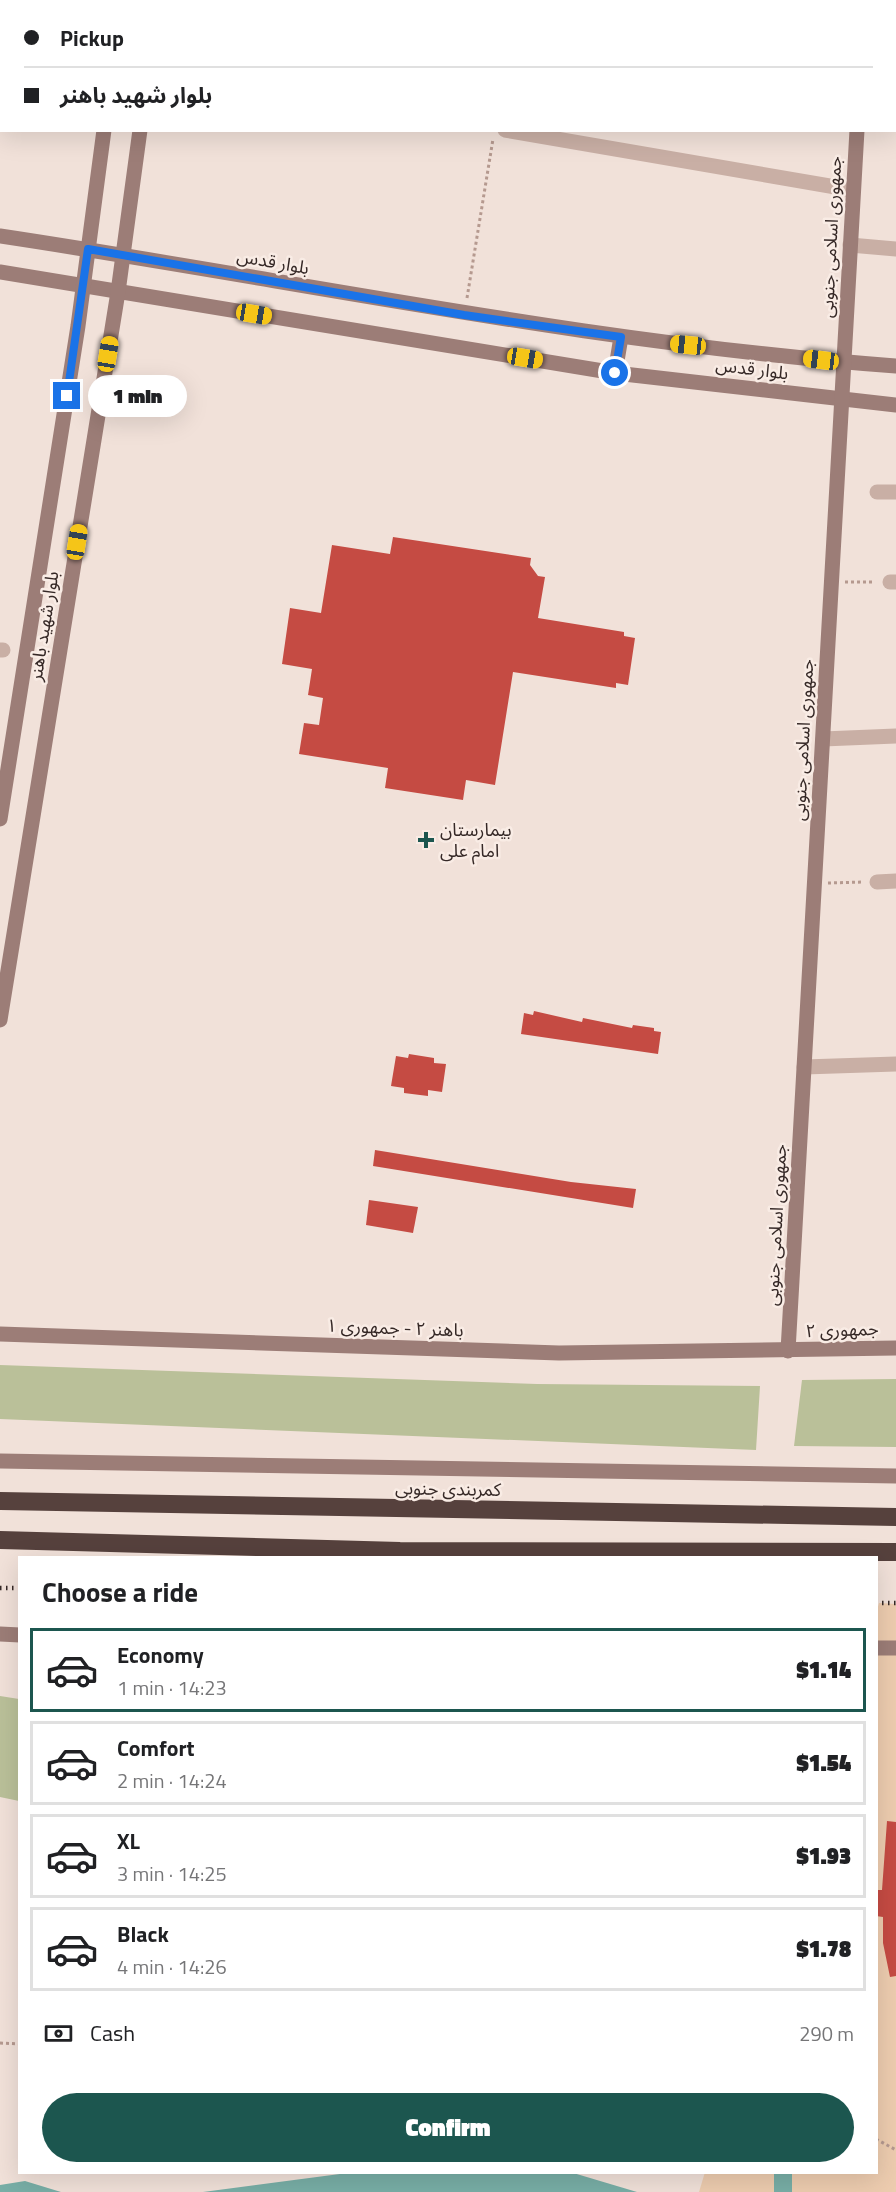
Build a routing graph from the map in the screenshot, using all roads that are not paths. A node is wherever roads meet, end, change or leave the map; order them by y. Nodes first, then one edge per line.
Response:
1 (104, 132) edge
2 (140, 132) edge
3 (517, 132) edge
4 (857, 132) edge
5 (853, 190) junction
6 (0, 236) edge
7 (850, 245) junction
8 (88, 249) junction
9 (896, 249) edge
10 (123, 255) junction
11 (0, 272) edge
12 (84, 284) junction
13 (118, 292) junction
14 (621, 337) junction
15 (844, 362) junction
16 (896, 366) edge
17 (615, 373) junction
18 (842, 400) junction
19 (896, 405) edge
20 (878, 492) dead end
21 (896, 492) edge
22 (896, 736) edge
23 (823, 739) junction
24 (0, 819) edge
25 (896, 881) edge
26 (877, 882) road end
27 (0, 1020) edge
28 (896, 1064) edge
29 (804, 1067) junction
30 (0, 1334) edge
31 (896, 1348) edge
32 (788, 1351) junction
33 (0, 1461) edge
34 (896, 1476) edge
35 (0, 1501) edge
36 (896, 1517) edge
37 (0, 1540) edge
38 (896, 1552) edge
39 (0, 1634) edge
40 (18, 1635) edge
41 (878, 1648) edge
42 (896, 1648) edge

1 - 8 main road, بلوار شهید باهنر
2 - 10 main road, بلوار شهید باهنر
3 - 5 street
4 - 5 main road, جمهوری اسلامی جنوبی
5 - 7 main road, جمهوری اسلامی جنوبی
6 - 8 main road, بلوار قدس
7 - 9 street
7 - 15 main road, جمهوری اسلامی جنوبی
8 - 10 main road, بلوار قدس
8 - 12 main road, بلوار شهید باهنر
10 - 13 main road, بلوار شهید باهنر
10 - 14 main road, بلوار قدس
11 - 12 main road, بلوار قدس
12 - 13 main road, بلوار قدس
12 - 24 main road, بلوار شهید باهنر
13 - 17 main road, بلوار قدس
13 - 27 main road, بلوار شهید باهنر
14 - 15 main road, بلوار قدس
14 - 17 main road
15 - 16 main road, بلوار قدس
15 - 18 main road, جمهوری اسلامی جنوبی
17 - 18 main road, بلوار قدس
18 - 19 main road, بلوار قدس
18 - 23 main road, جمهوری اسلامی جنوبی
20 - 21 street
22 - 23 street
23 - 29 main road, جمهوری اسلامی جنوبی
25 - 26 street
28 - 29 street
29 - 32 main road, جمهوری اسلامی جنوبی
30 - 32 main road, باهنر ۲ - جمهوری ۱
31 - 32 main road, جمهوری ۲
33 - 34 main road
35 - 36 highway, کمربندی جنوبی
37 - 38 highway
39 - 40 main road
41 - 42 main road

